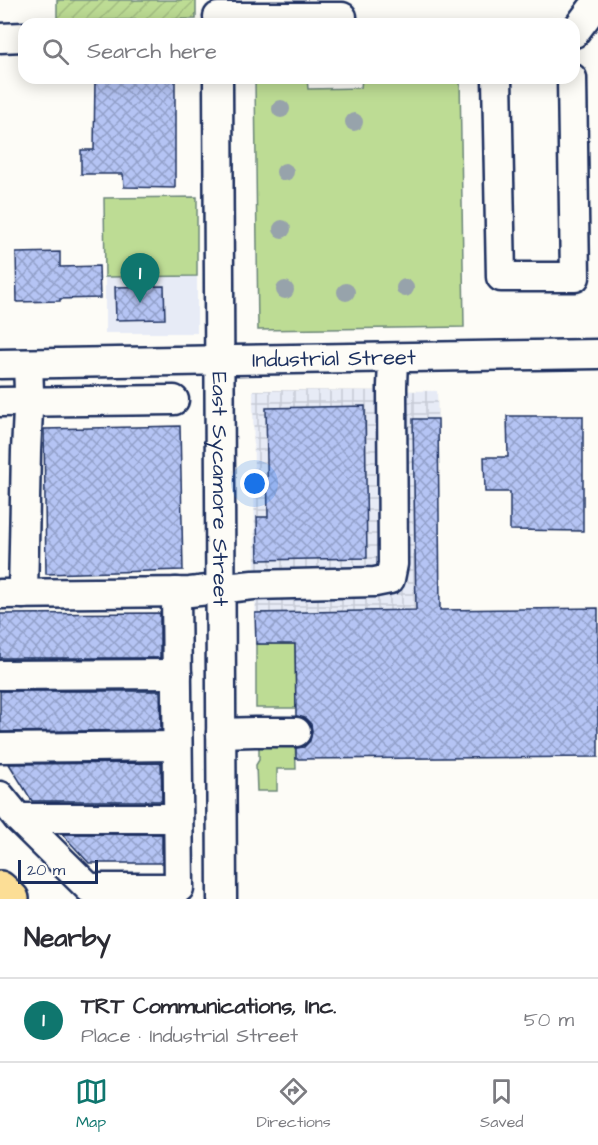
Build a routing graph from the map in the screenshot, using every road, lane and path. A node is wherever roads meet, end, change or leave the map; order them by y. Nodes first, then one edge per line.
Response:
1 (598, 6) edge
2 (218, 14) edge
3 (342, 17) dead end
4 (580, 25) edge
5 (18, 37) edge
6 (0, 38) edge
7 (218, 84) edge
8 (497, 84) edge
9 (572, 84) edge
10 (598, 354) edge
11 (393, 358) junction
12 (219, 361) junction
13 (0, 364) edge
14 (28, 364) junction
15 (174, 400) dead end
16 (0, 402) edge
17 (29, 402) junction
18 (220, 589) junction
19 (176, 592) junction
20 (11, 594) edge
21 (177, 674) junction
22 (0, 675) edge
23 (221, 724) junction
24 (296, 724) dead end
25 (177, 746) junction
26 (0, 747) edge
27 (0, 796) edge
28 (18, 818) junction
29 (178, 818) junction
30 (0, 888) edge
31 (12, 899) edge
32 (222, 899) edge

1 - 4 street
2 - 3 street
5 - 6 street
7 - 12 street, East Sycamore Street
8 - 9 street
10 - 11 street, Industrial Street
11 - 12 street, Industrial Street
11 - 18 street
12 - 14 street, Industrial Street
12 - 18 street, East Sycamore Street
13 - 14 street, Industrial Street
14 - 17 street
15 - 17 street
16 - 17 street
17 - 20 street
18 - 19 street
18 - 23 street, East Sycamore Street
19 - 20 street
19 - 21 street
21 - 22 street
21 - 25 street
23 - 24 street
23 - 32 street, East Sycamore Street
25 - 26 street
25 - 29 street
27 - 28 street
28 - 29 street
28 - 29 street
30 - 31 main road

